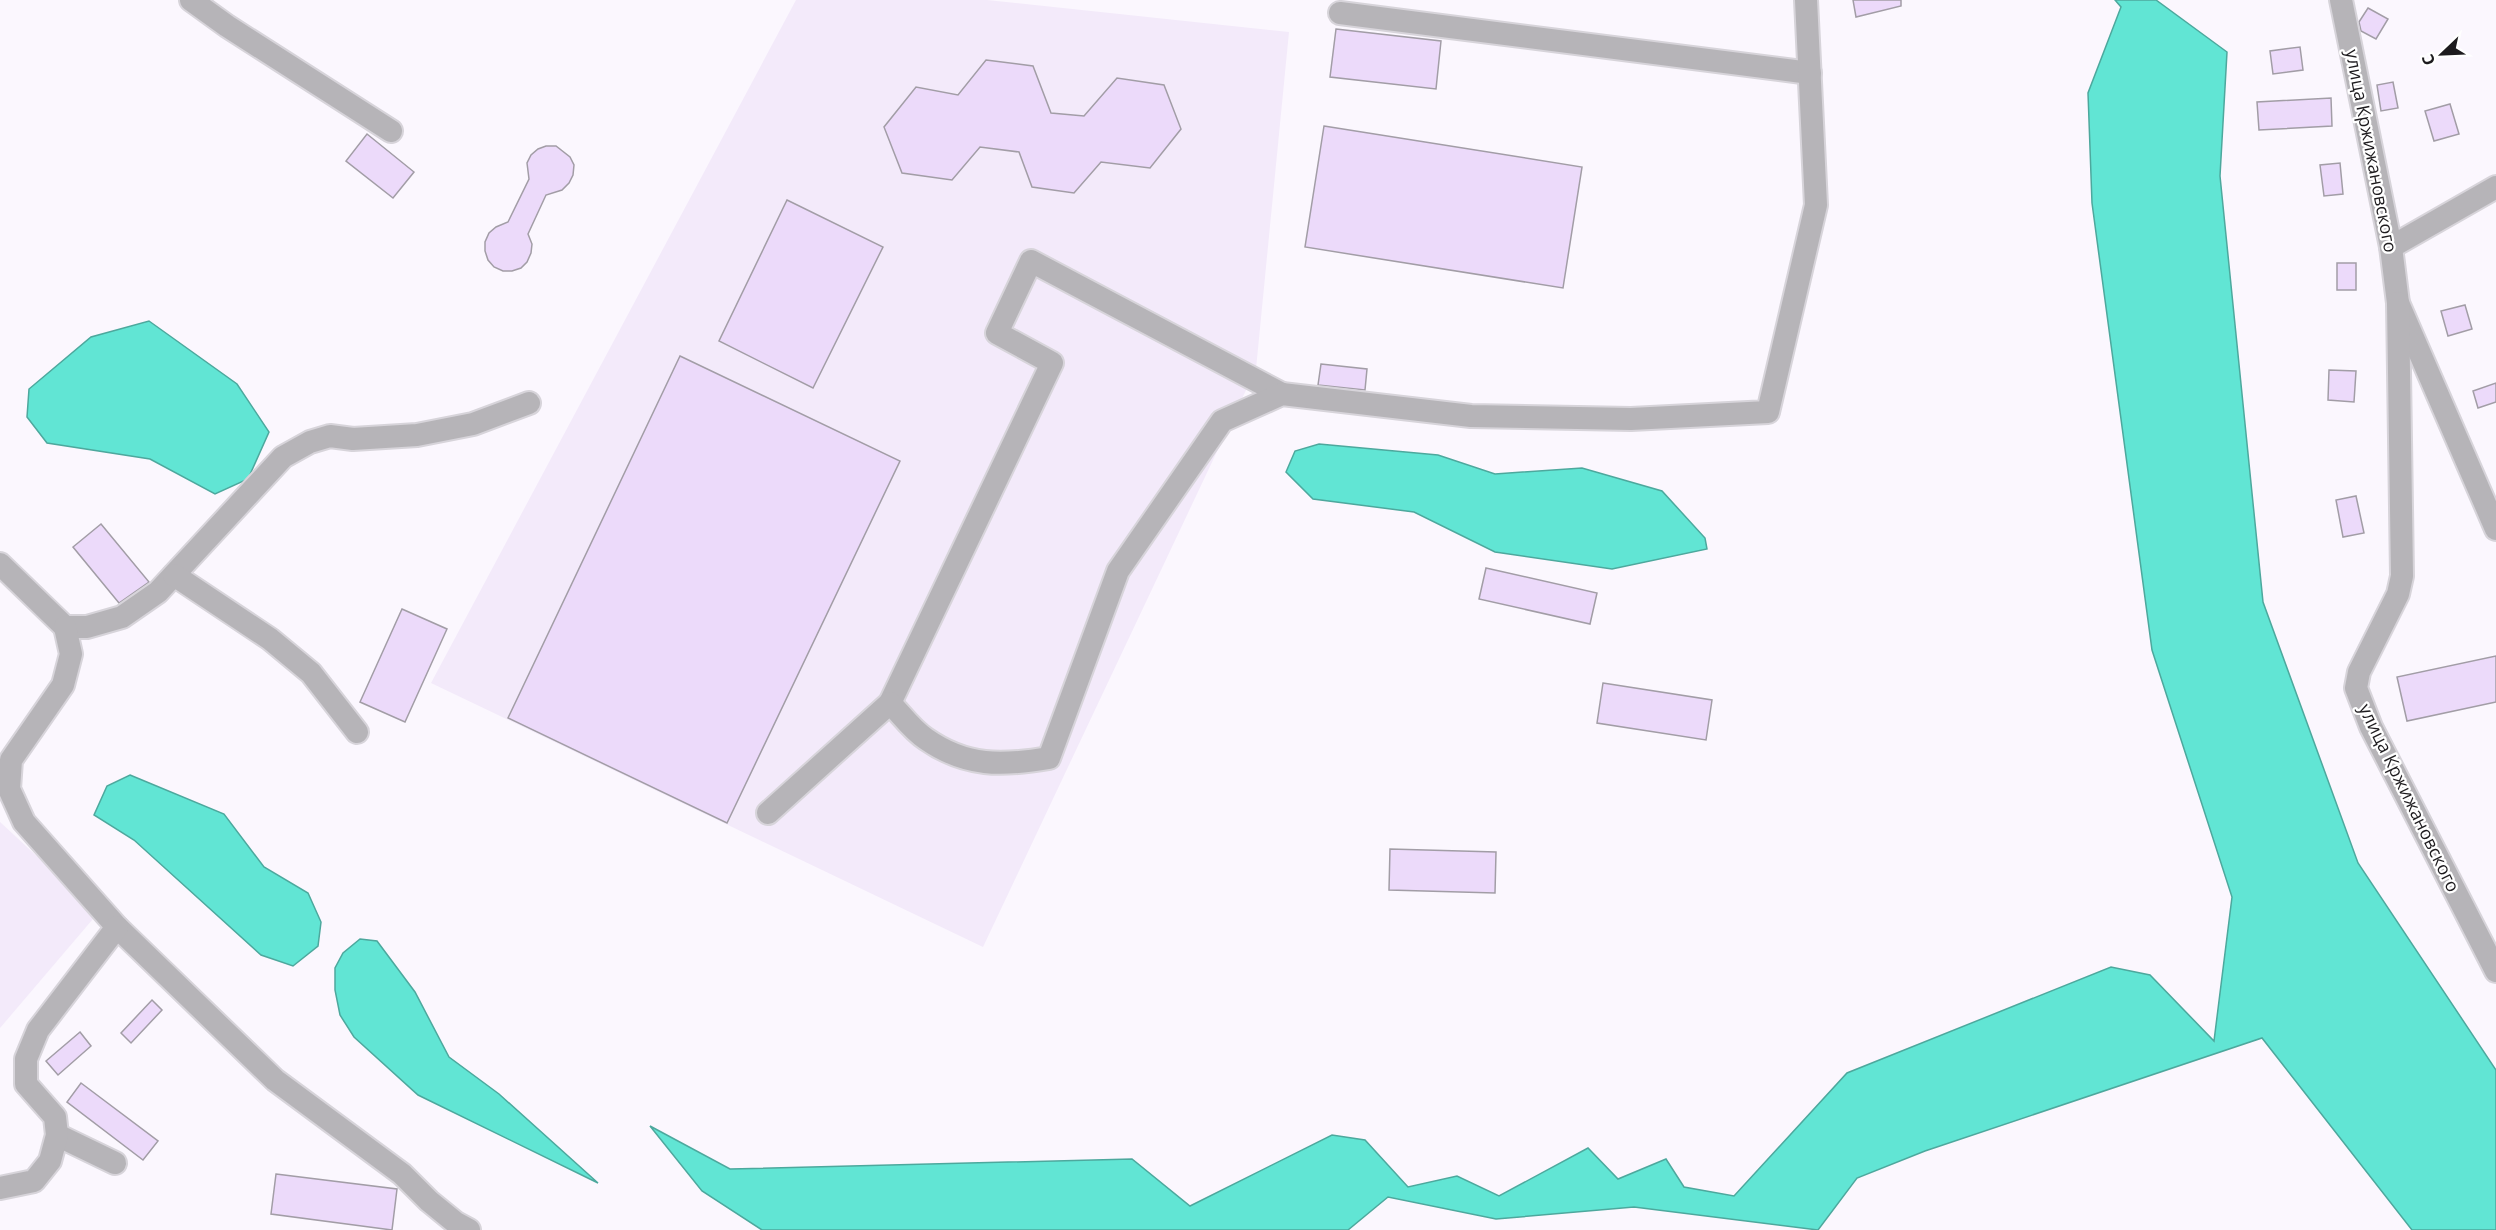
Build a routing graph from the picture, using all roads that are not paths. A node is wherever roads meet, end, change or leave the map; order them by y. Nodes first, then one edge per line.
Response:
1 (191, 0) edge
2 (1806, 0) edge
3 (2341, 0) edge
4 (1340, 13) dead end
5 (1810, 73) junction
6 (391, 131) dead end
7 (2496, 187) edge
8 (2391, 247) junction
9 (2398, 303) junction
10 (1282, 394) junction
11 (530, 403) dead end
12 (2496, 529) edge
13 (0, 564) edge
14 (174, 574) junction
15 (65, 627) junction
16 (890, 703) junction
17 (357, 732) dead end
18 (768, 813) dead end
19 (117, 927) junction
20 (2496, 971) edge
21 (57, 1135) junction
22 (115, 1162) dead end
23 (0, 1188) edge
24 (469, 1230) edge

1 - 6 street
2 - 5 street
3 - 8 street, улица Кржижановского
4 - 5 street
5 - 10 street
7 - 8 street
8 - 9 street, улица Кржижановского
9 - 12 street, улица Кржижановского
9 - 20 street, улица Кржижановского
10 - 16 street
10 - 16 street
11 - 14 street
13 - 15 street
14 - 15 street
14 - 17 street
15 - 19 street
16 - 18 street
19 - 21 street
19 - 24 street
21 - 22 street
21 - 23 street

